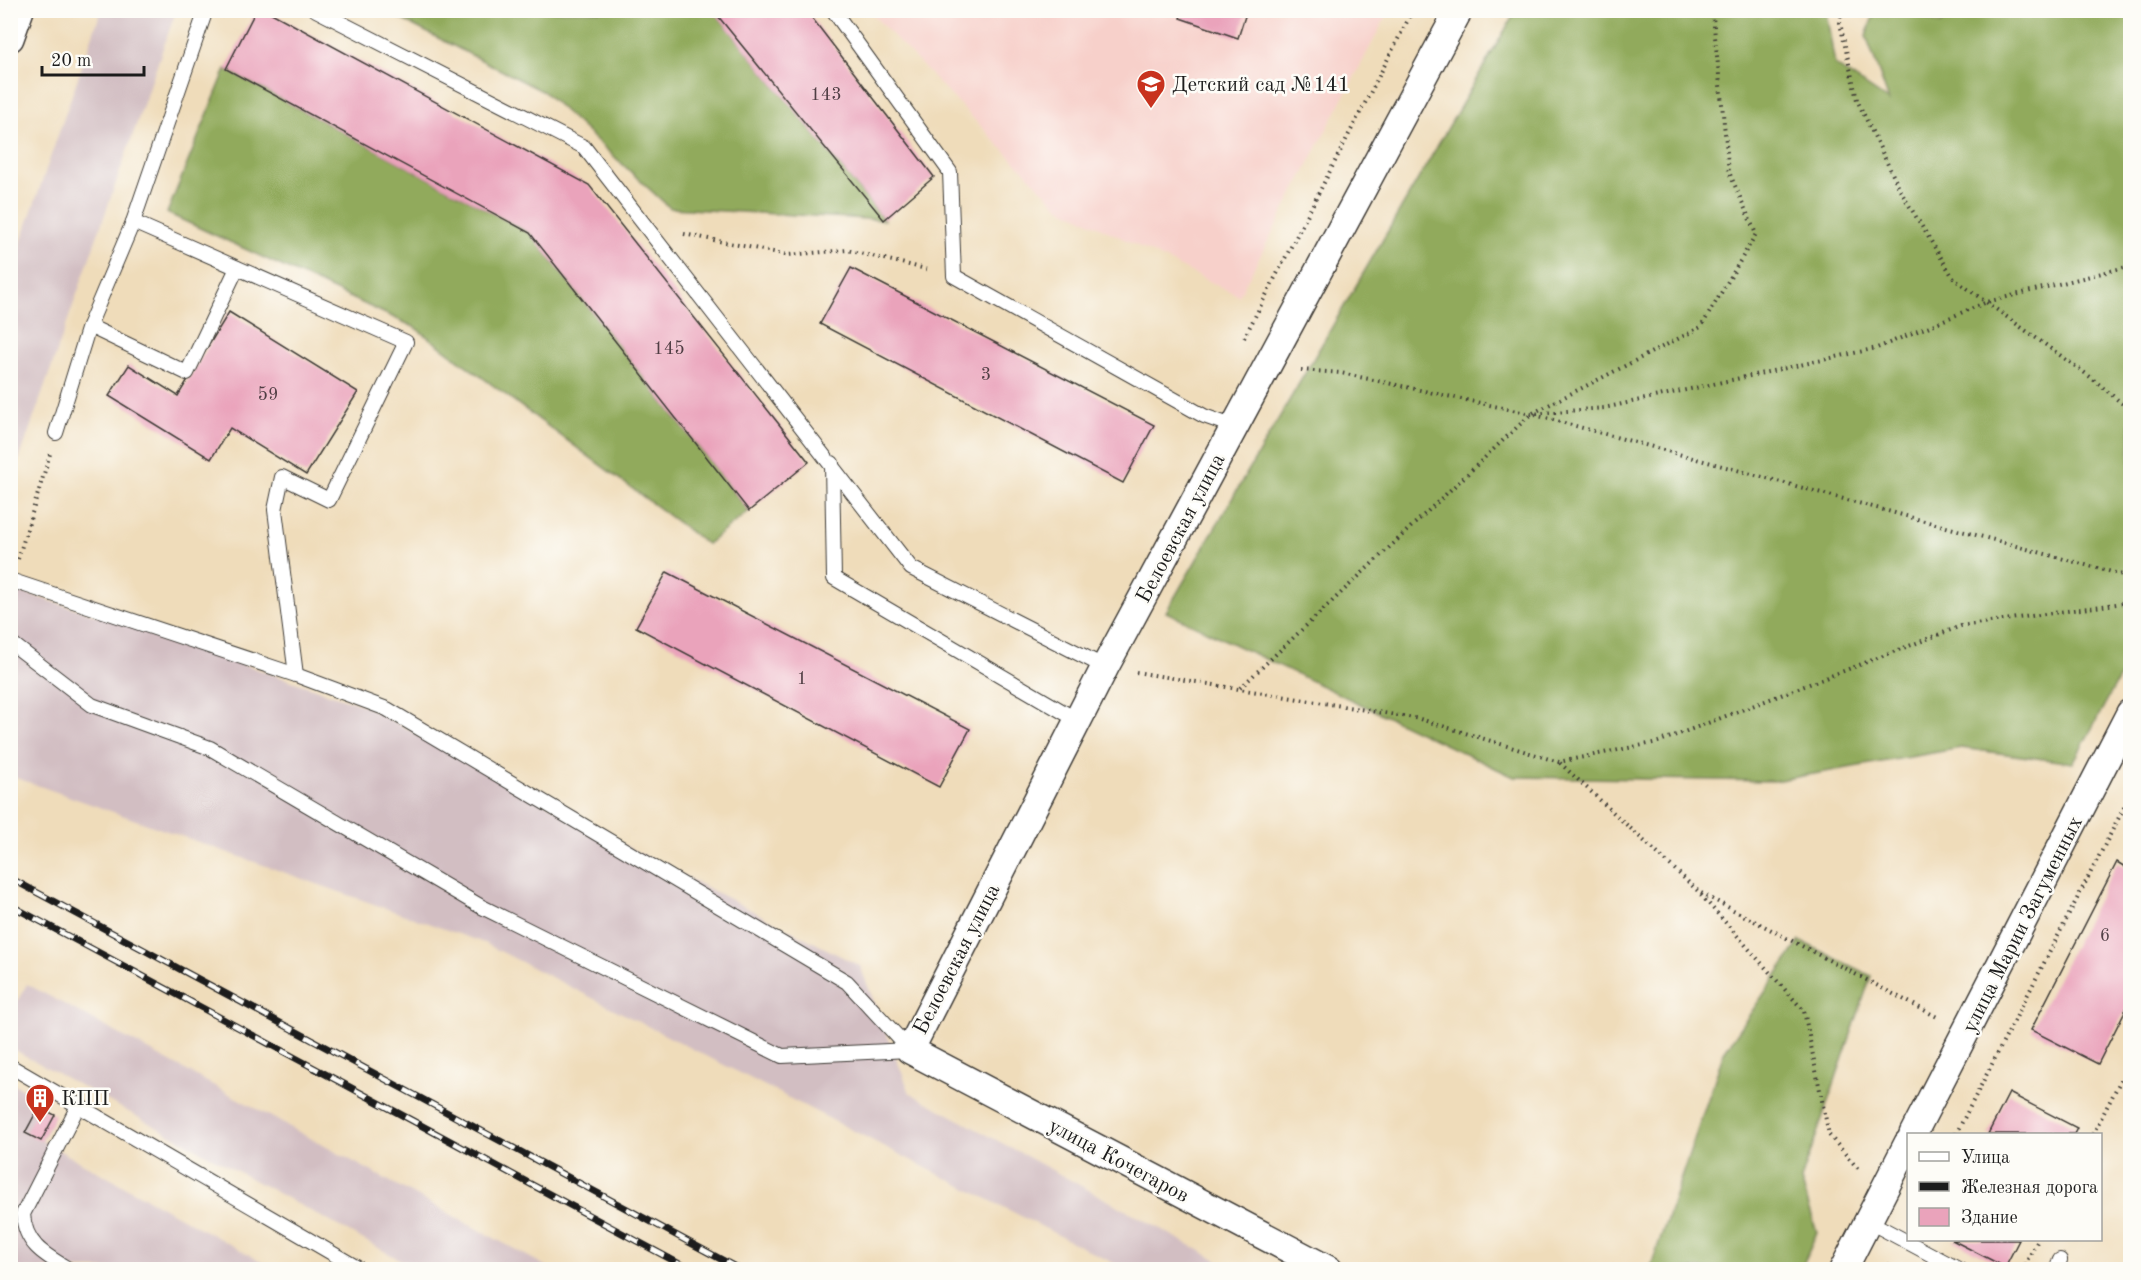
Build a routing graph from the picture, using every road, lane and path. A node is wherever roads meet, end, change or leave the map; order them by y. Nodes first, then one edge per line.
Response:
1 (20, 10) edge
2 (206, 10) edge
3 (316, 10) edge
4 (834, 10) edge
5 (1413, 10) edge
6 (1459, 10) edge
7 (1715, 10) edge
8 (1842, 10) edge
9 (10, 38) edge
10 (134, 222) junction
11 (646, 226) junction
12 (2130, 266) edge
13 (237, 268) junction
14 (954, 276) junction
15 (1987, 302) junction
16 (89, 326) junction
17 (1241, 343) dead end
18 (1267, 367) junction
19 (2130, 410) edge
20 (1531, 414) junction
21 (1235, 427) junction
22 (56, 433) joint
23 (832, 463) junction
24 (10, 575) edge
25 (2130, 577) edge
26 (16, 582) edge
27 (2130, 602) edge
28 (10, 642) edge
29 (1105, 667) junction
30 (296, 675) junction
31 (1240, 688) junction
32 (2130, 713) edge
33 (1077, 720) junction
34 (1559, 762) junction
35 (2130, 796) edge
36 (1699, 892) junction
37 (1966, 1032) junction
38 (910, 1050) junction
39 (2130, 1062) edge
40 (10, 1066) edge
41 (79, 1104) junction
42 (1914, 1133) edge
43 (1957, 1133) edge
44 (2094, 1133) edge
45 (1907, 1145) edge
46 (1882, 1195) junction
47 (1869, 1221) junction
48 (2037, 1241) edge
49 (70, 1269) edge
50 (361, 1269) edge
51 (1329, 1269) edge
52 (1844, 1269) edge
53 (1960, 1269) edge
54 (2022, 1269) edge

1 - 9 street
2 - 10 lane
3 - 11 lane
4 - 14 lane
5 - 17 path
6 - 18 street, Белоевская улица
7 - 20 path
8 - 15 path
10 - 13 lane
10 - 16 lane
11 - 14 path
11 - 23 lane
12 - 15 path
13 - 16 lane
13 - 30 lane
14 - 21 lane
15 - 19 path
15 - 20 path
16 - 22 lane
18 - 20 path
18 - 21 street, Белоевская улица
20 - 25 path
20 - 31 path
21 - 29 street, Белоевская улица
22 - 26 path
23 - 29 lane
23 - 33 lane
24 - 26 lane
26 - 30 lane
27 - 34 path
28 - 38 lane
29 - 31 path
29 - 33 street, Белоевская улица
30 - 38 lane
31 - 34 path
32 - 37 street, улица Марии Загуменных
33 - 38 street, Белоевская улица
34 - 36 path
35 - 43 path
36 - 37 path
36 - 46 path
37 - 42 street, улица Марии Загуменных
38 - 51 street, улица Кочегаров
39 - 44 path
40 - 41 lane
41 - 49 lane
41 - 50 lane
45 - 46 street
46 - 47 street
47 - 52 street
47 - 53 lane
48 - 54 path

